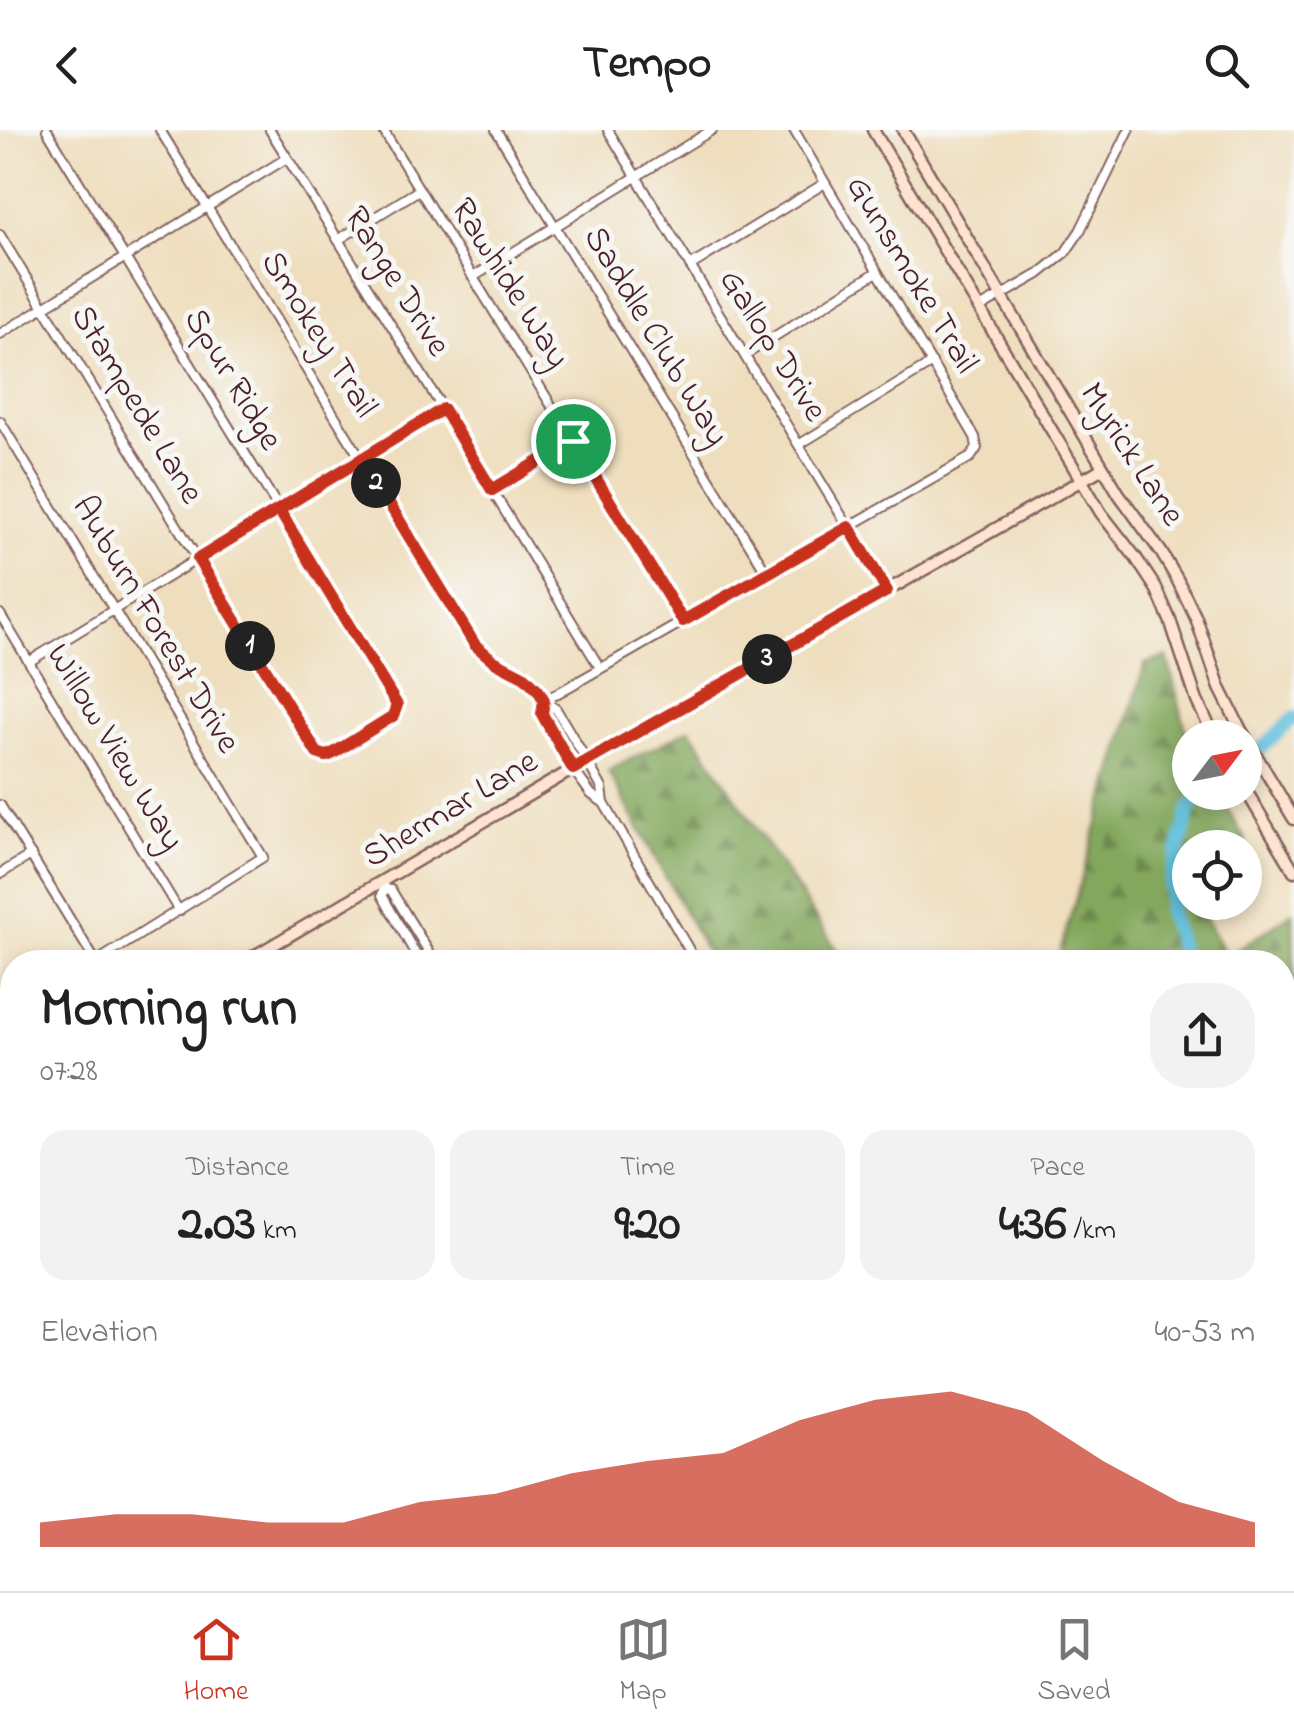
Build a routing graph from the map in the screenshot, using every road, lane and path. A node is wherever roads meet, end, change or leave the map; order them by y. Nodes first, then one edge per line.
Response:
1 (46, 130) edge
2 (160, 130) edge
3 (270, 130) edge
4 (382, 130) edge
5 (496, 130) edge
6 (608, 130) edge
7 (712, 130) edge
8 (812, 130) edge
9 (873, 130) edge
10 (903, 130) edge
11 (1129, 130) edge
12 (797, 134) edge
13 (287, 158) junction
14 (637, 176) junction
15 (825, 183) junction
16 (418, 190) junction
17 (208, 208) junction
18 (555, 226) junction
19 (0, 235) edge
20 (338, 240) junction
21 (125, 258) junction
22 (690, 266) junction
23 (878, 272) junction
24 (473, 277) junction
25 (1000, 296) junction
26 (44, 307) junction
27 (978, 309) junction
28 (0, 334) edge
29 (745, 355) junction
30 (932, 364) junction
31 (443, 409) junction
32 (0, 421) edge
33 (573, 441) junction
34 (800, 444) junction
35 (362, 459) junction
36 (1103, 468) junction
37 (1081, 480) junction
38 (492, 490) junction
39 (279, 510) junction
40 (849, 527) junction
41 (198, 559) junction
42 (767, 573) junction
43 (887, 591) junction
44 (114, 610) junction
45 (0, 614) edge
46 (683, 621) junction
47 (30, 660) junction
48 (600, 668) junction
49 (544, 700) junction
50 (1206, 720) edge
51 (320, 756) joint
52 (587, 761) junction
53 (573, 769) junction
54 (604, 803) junction
55 (0, 805) edge
56 (1258, 810) edge
57 (1294, 820) edge
58 (30, 855) junction
59 (1294, 871) edge
60 (0, 874) edge
61 (383, 886) junction
62 (179, 911) junction
63 (89, 950) edge
64 (116, 950) edge
65 (266, 950) edge
66 (413, 950) edge
67 (427, 950) edge
68 (689, 950) edge

1 - 21 street, Spur Ridge
2 - 17 street, Smokey Trail
3 - 13 street, Range Drive
4 - 16 street, Rawhide Way
5 - 18 street, Saddle Club Way
6 - 14 street, Gallop Drive
7 - 14 street
8 - 12 street
9 - 27 street, Myrick Lane
10 - 25 street, Myrick Lane
11 - 25 street
12 - 15 street, Gunsmoke Trail
13 - 17 street
13 - 20 street, Range Drive
14 - 18 street
14 - 22 street, Gallop Drive
15 - 22 street
15 - 23 street, Gunsmoke Trail
16 - 20 street
16 - 24 street, Rawhide Way
17 - 21 street
17 - 35 street, Smokey Trail
18 - 24 street
18 - 42 street, Saddle Club Way
19 - 26 street, Stampede Lane
20 - 31 street, Range Drive
21 - 26 street
21 - 39 street, Spur Ridge
22 - 29 street, Gallop Drive
23 - 29 street
23 - 30 street, Gunsmoke Trail
24 - 33 street, Rawhide Way
25 - 27 street
25 - 36 street, Myrick Lane
26 - 28 street
26 - 41 street, Stampede Lane
27 - 37 street, Myrick Lane
29 - 34 street, Gallop Drive
30 - 34 street
30 - 40 street, Gunsmoke Trail
31 - 35 street
31 - 38 street, Range Drive
32 - 44 street, Auburn Forest Drive
33 - 38 street
33 - 46 street, Rawhide Way
34 - 40 street, Gallop Drive
35 - 39 street
35 - 49 street, Smokey Trail
36 - 37 street, Shermar Lane
36 - 57 street, Myrick Lane
37 - 43 street, Shermar Lane
37 - 50 street, Myrick Lane
38 - 48 street, Range Drive
39 - 41 street
39 - 51 street, Spur Ridge
40 - 42 street
40 - 43 street, Gallop Drive
41 - 44 street
41 - 51 street, Stampede Lane
42 - 46 street
43 - 52 street, Shermar Lane
44 - 47 street
44 - 62 street, Auburn Forest Drive
45 - 47 street, Willow View Way
46 - 48 street
47 - 62 street, Willow View Way
48 - 49 street
49 - 52 street, Smokey Trail
49 - 53 street, Smokey Trail
52 - 53 street, Shermar Lane
52 - 54 street, Smokey Trail
53 - 54 street, Smokey Trail
53 - 61 street, Shermar Lane
54 - 68 street
55 - 58 street
56 - 59 street
58 - 60 street
58 - 63 street
61 - 65 street, Shermar Lane
61 - 66 street
61 - 67 street
62 - 64 street

